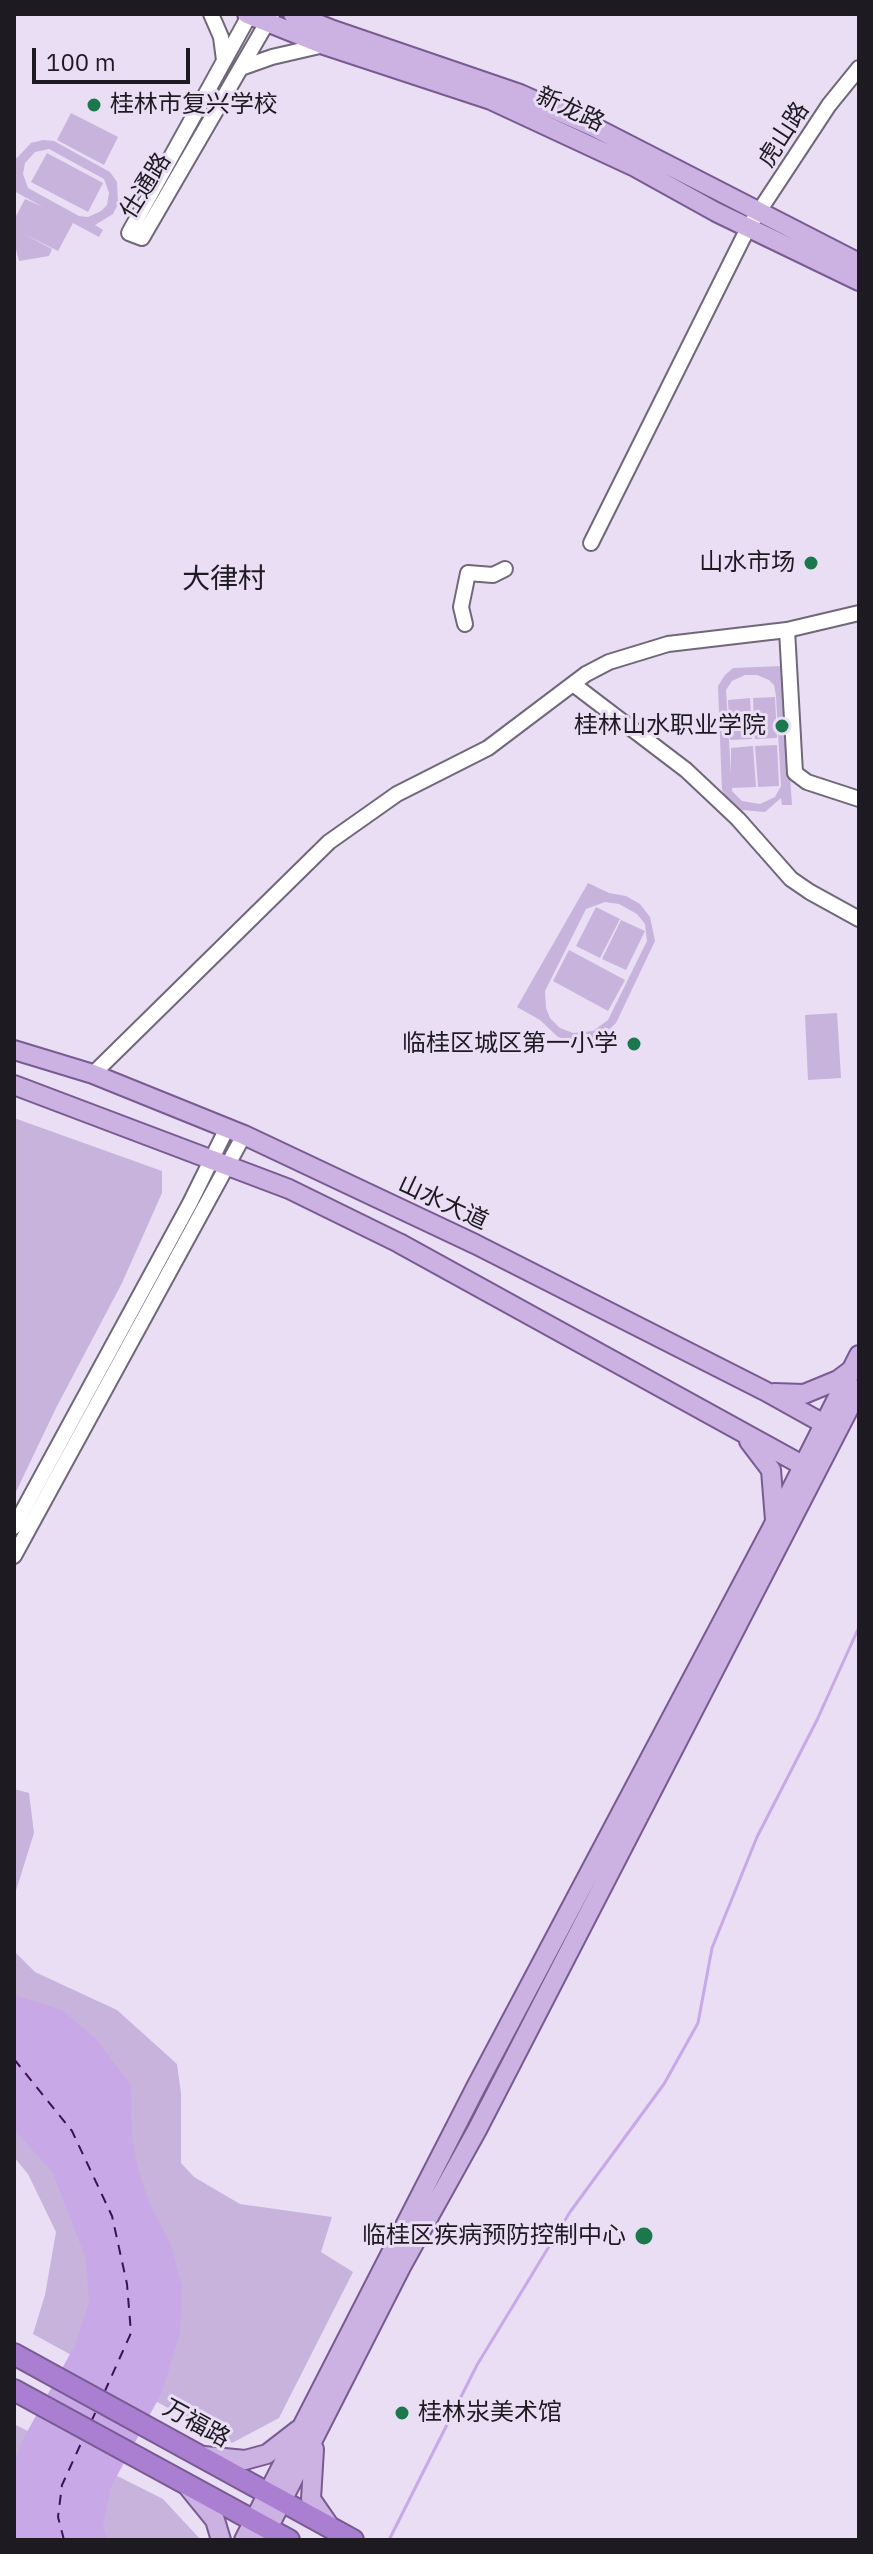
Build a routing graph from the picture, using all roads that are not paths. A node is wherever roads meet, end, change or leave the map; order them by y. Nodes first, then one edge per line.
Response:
1 (211, 14) edge
2 (293, 14) edge
3 (317, 14) edge
4 (257, 16) edge
5 (328, 38) junction
6 (224, 60) junction
7 (241, 68) junction
8 (859, 68) edge
9 (753, 220) junction
10 (859, 263) edge
11 (859, 281) edge
12 (591, 543) dead end
13 (505, 569) dead end
14 (859, 613) edge
15 (465, 624) dead end
16 (787, 630) junction
17 (573, 684) junction
18 (859, 799) edge
19 (859, 919) edge
20 (14, 1050) edge
21 (93, 1074) junction
22 (14, 1085) edge
23 (235, 1131) junction
24 (219, 1163) junction
25 (856, 1362) edge
26 (859, 1389) edge
27 (765, 1391) junction
28 (831, 1428) junction
29 (742, 1433) junction
30 (809, 1469) junction
31 (775, 1522) junction
32 (14, 1527) edge
33 (14, 1556) edge
34 (14, 2354) edge
35 (22, 2394) edge
36 (309, 2432) junction
37 (198, 2455) junction
38 (185, 2483) junction
39 (275, 2498) junction
40 (331, 2528) junction
41 (261, 2530) edge
42 (221, 2540) edge
43 (244, 2540) edge
44 (289, 2540) edge
45 (353, 2540) edge

1 - 6 street
2 - 5 main road, 新龙路
3 - 5 street
4 - 5 main road, 新龙路
4 - 6 street, 仕通路
4 - 7 street, 仕通路
5 - 7 street
5 - 9 main road, 新龙路
6 - 7 street, 仕通路
8 - 9 street, 虎山路
9 - 10 main road, 新龙路
9 - 11 main road, 新龙路
9 - 12 street, 虎山路
13 - 15 street
14 - 16 street
16 - 17 street
16 - 18 street
17 - 19 street
17 - 21 street
20 - 21 main road, 山水大道
21 - 23 main road, 山水大道
22 - 24 main road
23 - 24 street
23 - 27 main road, 山水大道
24 - 29 main road
24 - 32 street
24 - 33 street
25 - 27 main road
25 - 28 main road
26 - 28 main road
27 - 28 main road, 山水大道
28 - 30 main road
29 - 30 main road
29 - 31 main road
30 - 31 main road
30 - 36 main road
31 - 36 main road
34 - 37 highway, 万福路
35 - 38 highway
36 - 37 main road
36 - 39 main road
36 - 40 main road
37 - 39 highway, 万福路
38 - 41 highway
38 - 42 main road
39 - 40 highway, 万福路
39 - 41 main road
40 - 45 highway, 万福路
41 - 43 main road
41 - 44 highway

